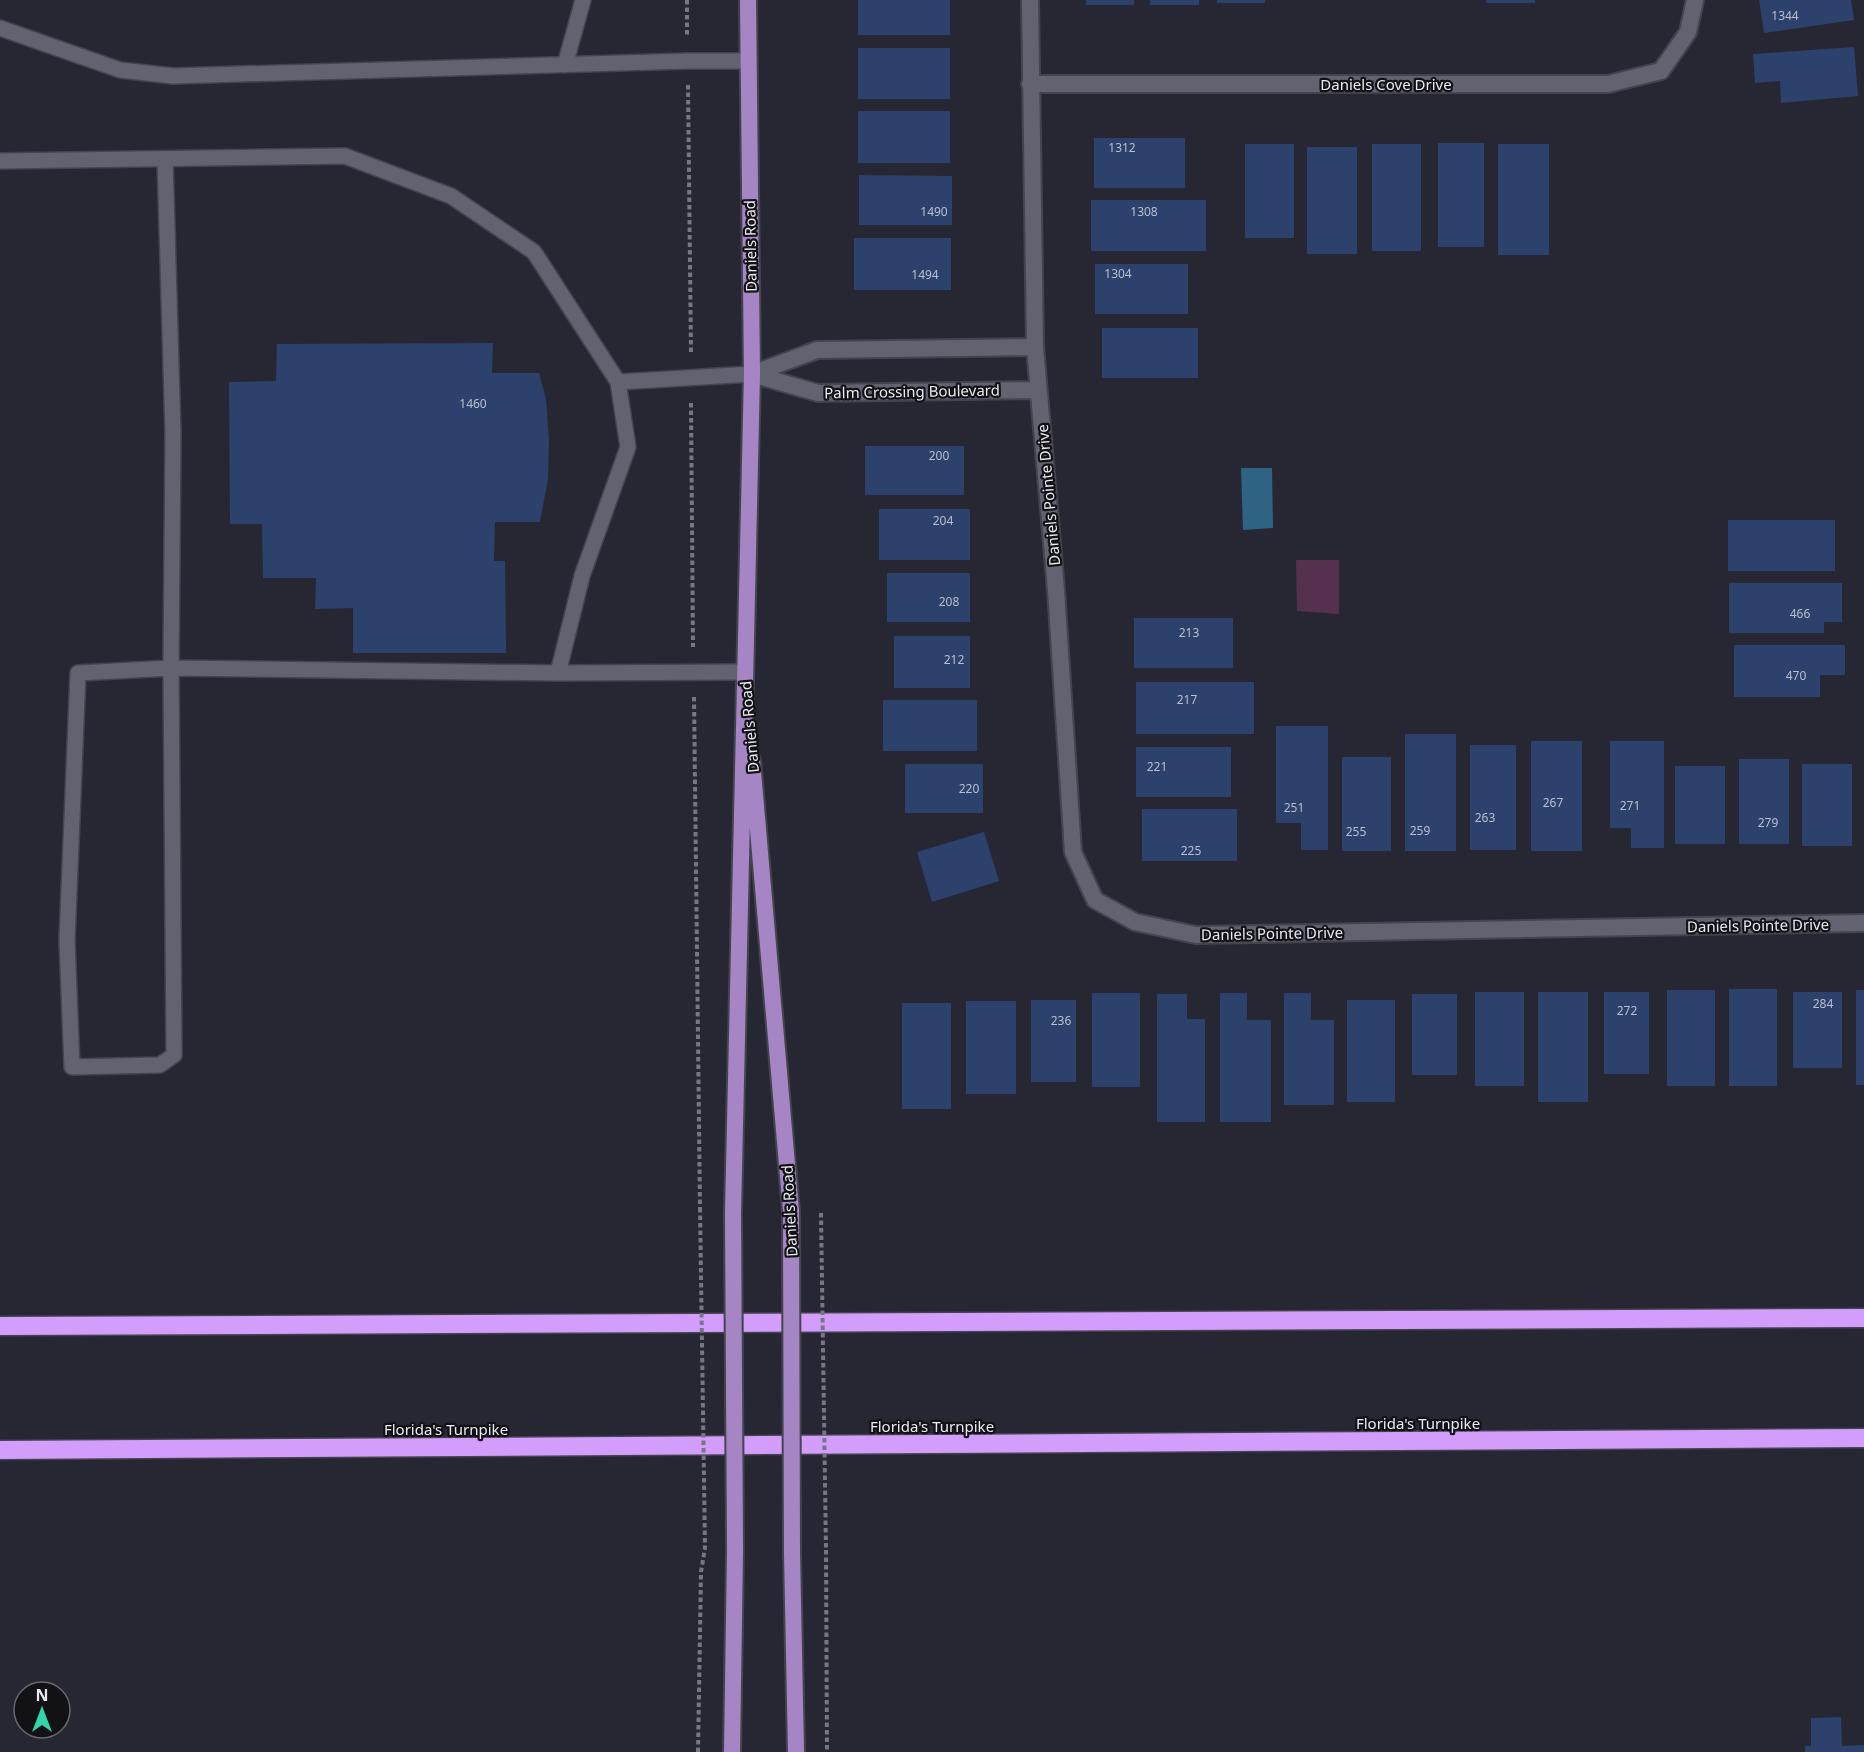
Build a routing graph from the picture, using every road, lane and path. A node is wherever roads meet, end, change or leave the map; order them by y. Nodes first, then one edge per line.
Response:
1 (583, 0) edge
2 (687, 0) edge
3 (748, 0) edge
4 (1029, 0) edge
5 (1695, 0) edge
6 (0, 28) edge
7 (688, 61) junction
8 (748, 61) junction
9 (565, 65) junction
10 (1029, 84) junction
11 (165, 159) junction
12 (0, 161) edge
13 (1035, 347) junction
14 (752, 374) junction
15 (691, 378) junction
16 (618, 382) junction
17 (1038, 390) junction
18 (171, 669) junction
19 (693, 672) junction
20 (744, 672) junction
21 (558, 673) junction
22 (1864, 923) edge
23 (821, 1213) dead end
24 (1864, 1318) edge
25 (0, 1326) edge
26 (1864, 1438) edge
27 (0, 1450) edge
28 (698, 1752) edge
29 (732, 1752) edge
30 (796, 1752) edge
31 (827, 1752) edge

1 - 9 lane
2 - 7 path
3 - 8 main road, Daniels Road
4 - 10 street
5 - 10 street, Daniels Cove Drive
6 - 9 lane
7 - 8 lane
7 - 9 lane
7 - 15 path
8 - 14 main road, Daniels Road
10 - 13 street
11 - 12 lane
11 - 16 lane
11 - 18 lane
13 - 14 street
13 - 17 street
14 - 15 lane
14 - 17 street, Palm Crossing Boulevard
14 - 20 main road, Daniels Road
15 - 16 lane
15 - 19 path
16 - 21 lane
17 - 22 street, Daniels Pointe Drive
18 - 18 lane
18 - 21 lane
19 - 20 lane
19 - 21 lane
19 - 28 path, bridge
20 - 29 main road, Daniels Road, bridge
20 - 30 main road, Daniels Road, bridge
23 - 31 path, bridge
24 - 25 highway
26 - 27 highway, Florida's Turnpike

